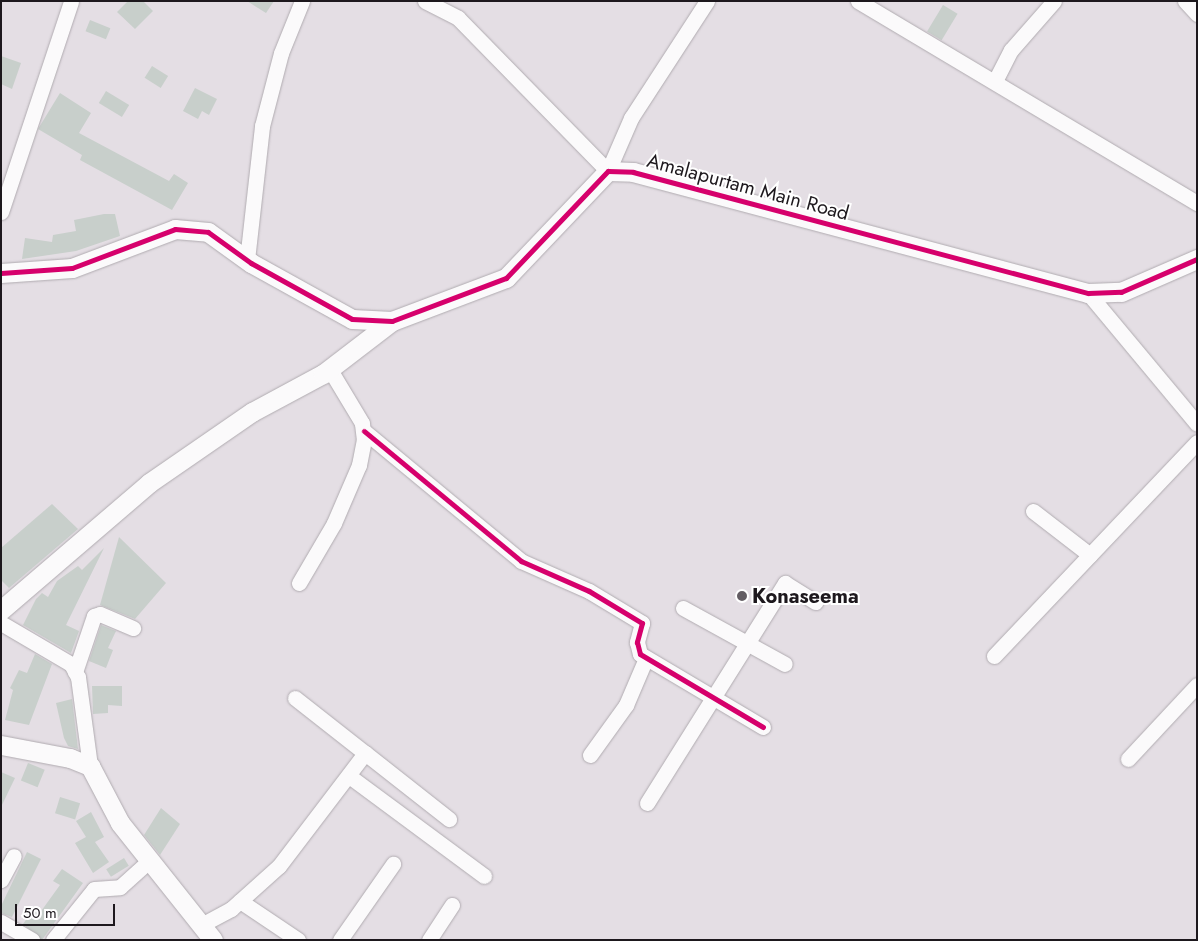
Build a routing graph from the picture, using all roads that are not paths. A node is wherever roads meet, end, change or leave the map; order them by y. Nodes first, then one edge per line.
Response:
1 (71, 1) edge
2 (302, 1) edge
3 (425, 1) edge
4 (706, 1) edge
5 (858, 1) edge
6 (1054, 1) edge
7 (1185, 1) edge
8 (1197, 14) edge
9 (995, 81) junction
10 (608, 172) junction
11 (1197, 203) edge
12 (1, 212) edge
13 (1197, 259) edge
14 (247, 260) junction
15 (1, 273) edge
16 (1088, 293) junction
17 (392, 322) junction
18 (329, 368) junction
19 (1197, 424) edge
20 (364, 431) junction
21 (1197, 442) edge
22 (1033, 511) dead end
23 (1090, 555) junction
24 (299, 583) dead end
25 (816, 602) dead end
26 (683, 608) dead end
27 (1, 610) edge
28 (1, 623) edge
29 (132, 628) dead end
30 (749, 641) junction
31 (994, 656) dead end
32 (646, 658) junction
33 (785, 664) dead end
34 (75, 672) junction
35 (1197, 685) edge
36 (295, 698) dead end
37 (714, 698) junction
38 (763, 727) dead end
39 (1, 746) edge
40 (365, 753) junction
41 (590, 755) dead end
42 (1128, 759) dead end
43 (90, 766) junction
44 (349, 776) junction
45 (647, 803) dead end
46 (449, 819) dead end
47 (14, 856) dead end
48 (150, 860) junction
49 (393, 864) dead end
50 (484, 876) dead end
51 (1, 880) edge
52 (240, 901) junction
53 (452, 905) dead end
54 (1, 922) edge
55 (208, 932) edge
56 (32, 940) edge
57 (53, 940) edge
58 (298, 940) edge
59 (340, 940) edge
60 (428, 940) edge

1 - 12 street
2 - 14 street
3 - 10 street
4 - 10 street
5 - 9 street
6 - 9 street
7 - 8 street
9 - 11 street
10 - 16 street, Amalapurtam Main Road
10 - 17 street
13 - 16 street, Amalapurtam Main Road
14 - 15 street
14 - 17 street
16 - 19 street
17 - 18 street
18 - 20 street
18 - 27 street
20 - 24 street
20 - 32 street
21 - 23 street
22 - 23 street
23 - 31 street
25 - 30 street
26 - 30 street
28 - 34 street
29 - 34 street
30 - 33 street
30 - 37 street
32 - 37 street
32 - 41 street
34 - 43 street
35 - 42 street
36 - 40 street
37 - 38 street
37 - 45 street
39 - 43 street
40 - 44 street
40 - 46 street
43 - 48 street
44 - 50 street
44 - 52 street
47 - 51 street
48 - 55 street
48 - 57 street
49 - 59 street
52 - 55 street
52 - 58 street
53 - 60 street
54 - 56 street

